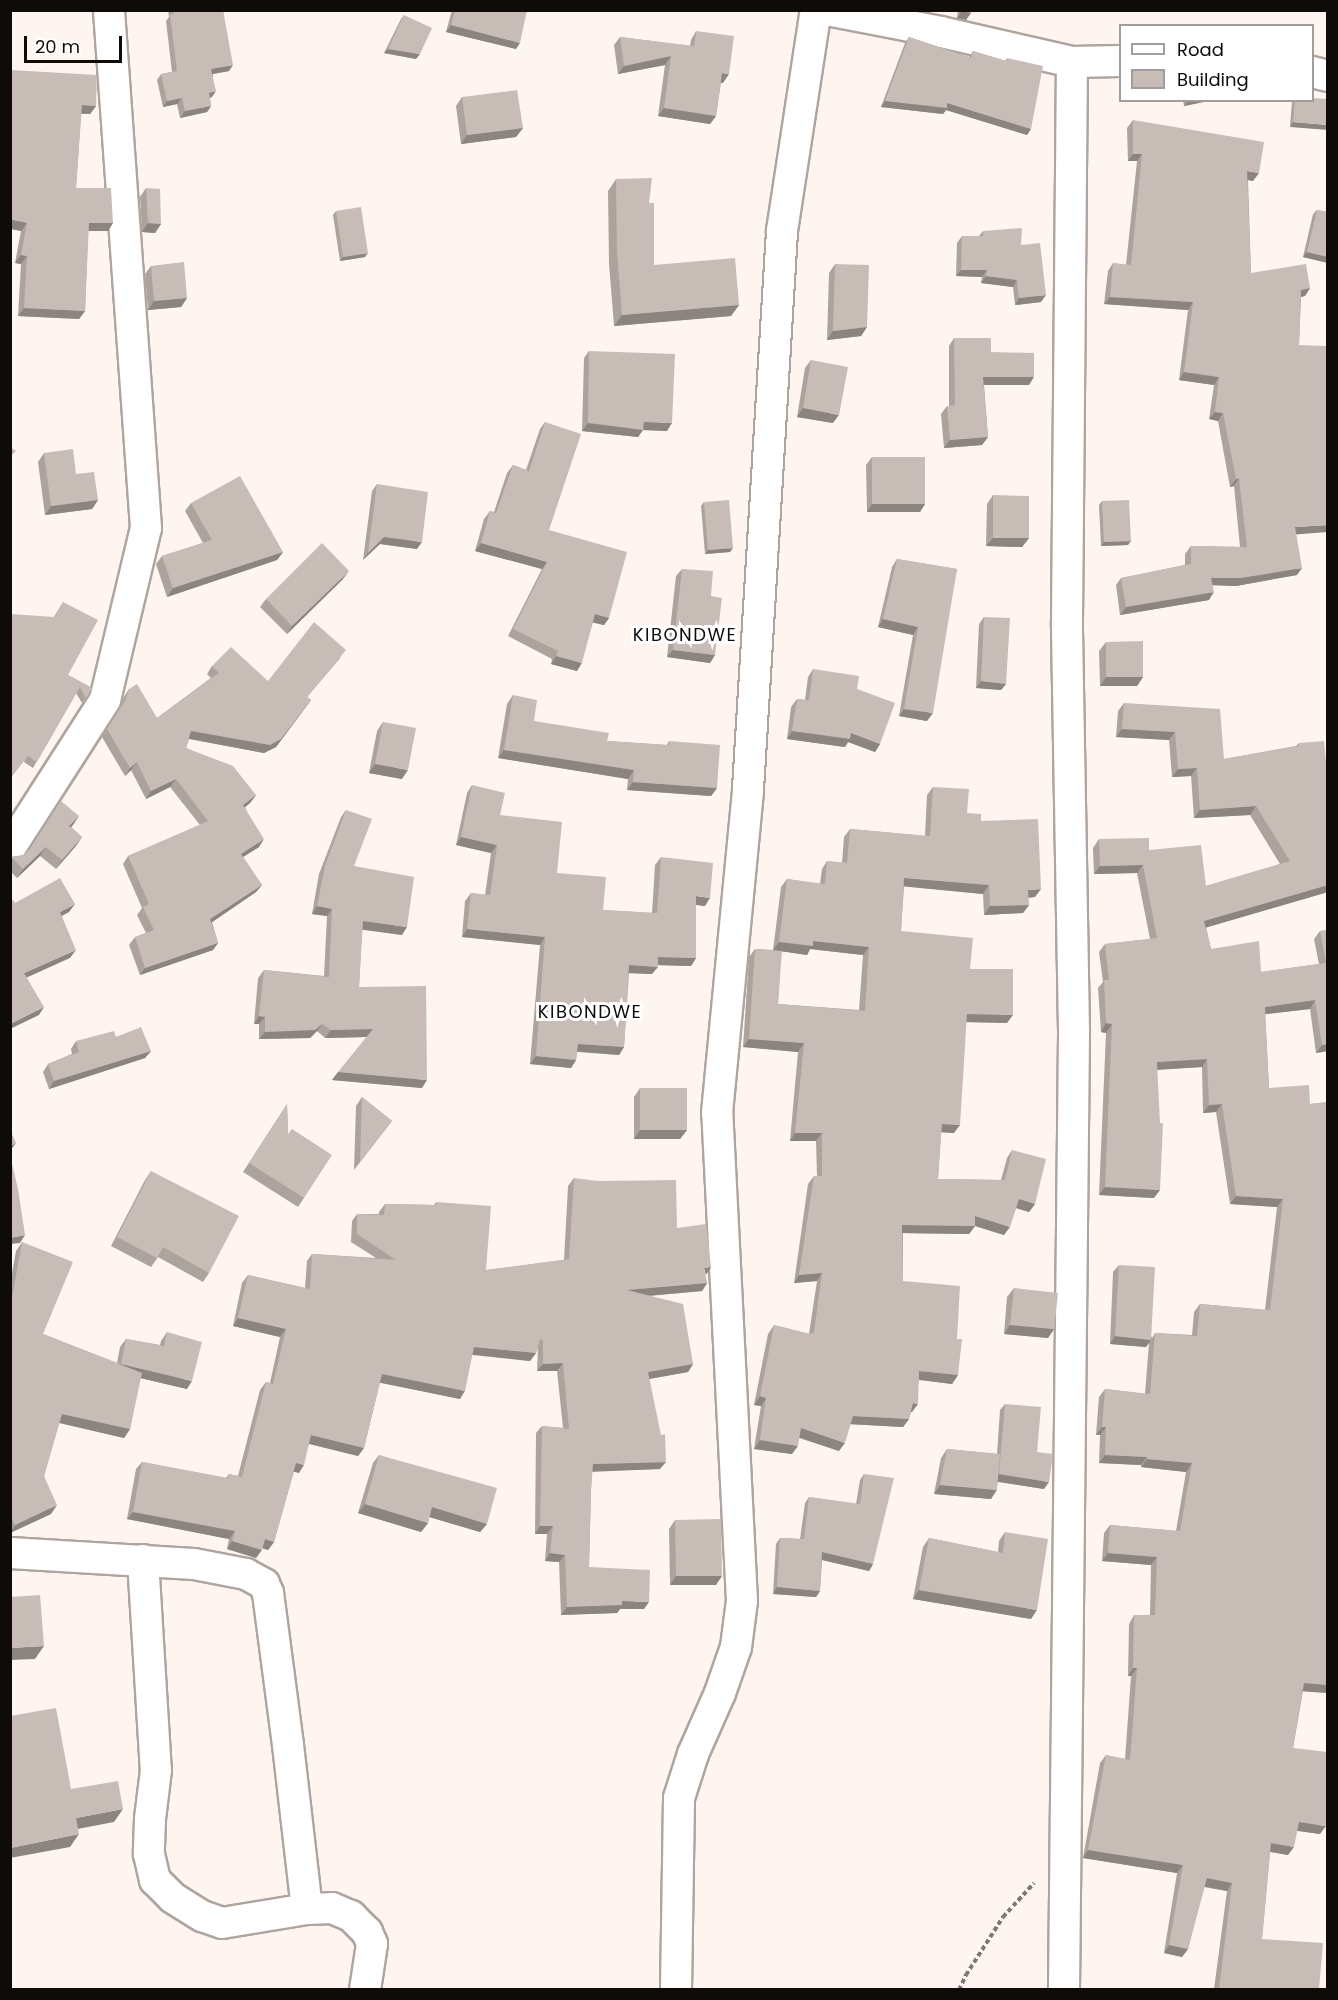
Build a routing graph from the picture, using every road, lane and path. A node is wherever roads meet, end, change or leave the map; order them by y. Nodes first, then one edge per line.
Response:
1 (109, 10) edge
2 (816, 10) edge
3 (827, 10) edge
4 (1119, 61) edge
5 (1072, 62) junction
6 (10, 848) edge
7 (10, 1553) edge
8 (143, 1560) junction
9 (1065, 1850) junction
10 (307, 1909) junction
11 (365, 1989) edge
12 (676, 1989) edge
13 (959, 1989) edge
14 (1064, 1989) edge

1 - 6 street
2 - 12 street
3 - 5 street
4 - 5 street
5 - 9 street
7 - 8 street
8 - 10 street
8 - 10 street
9 - 13 path
9 - 14 street
10 - 11 street

